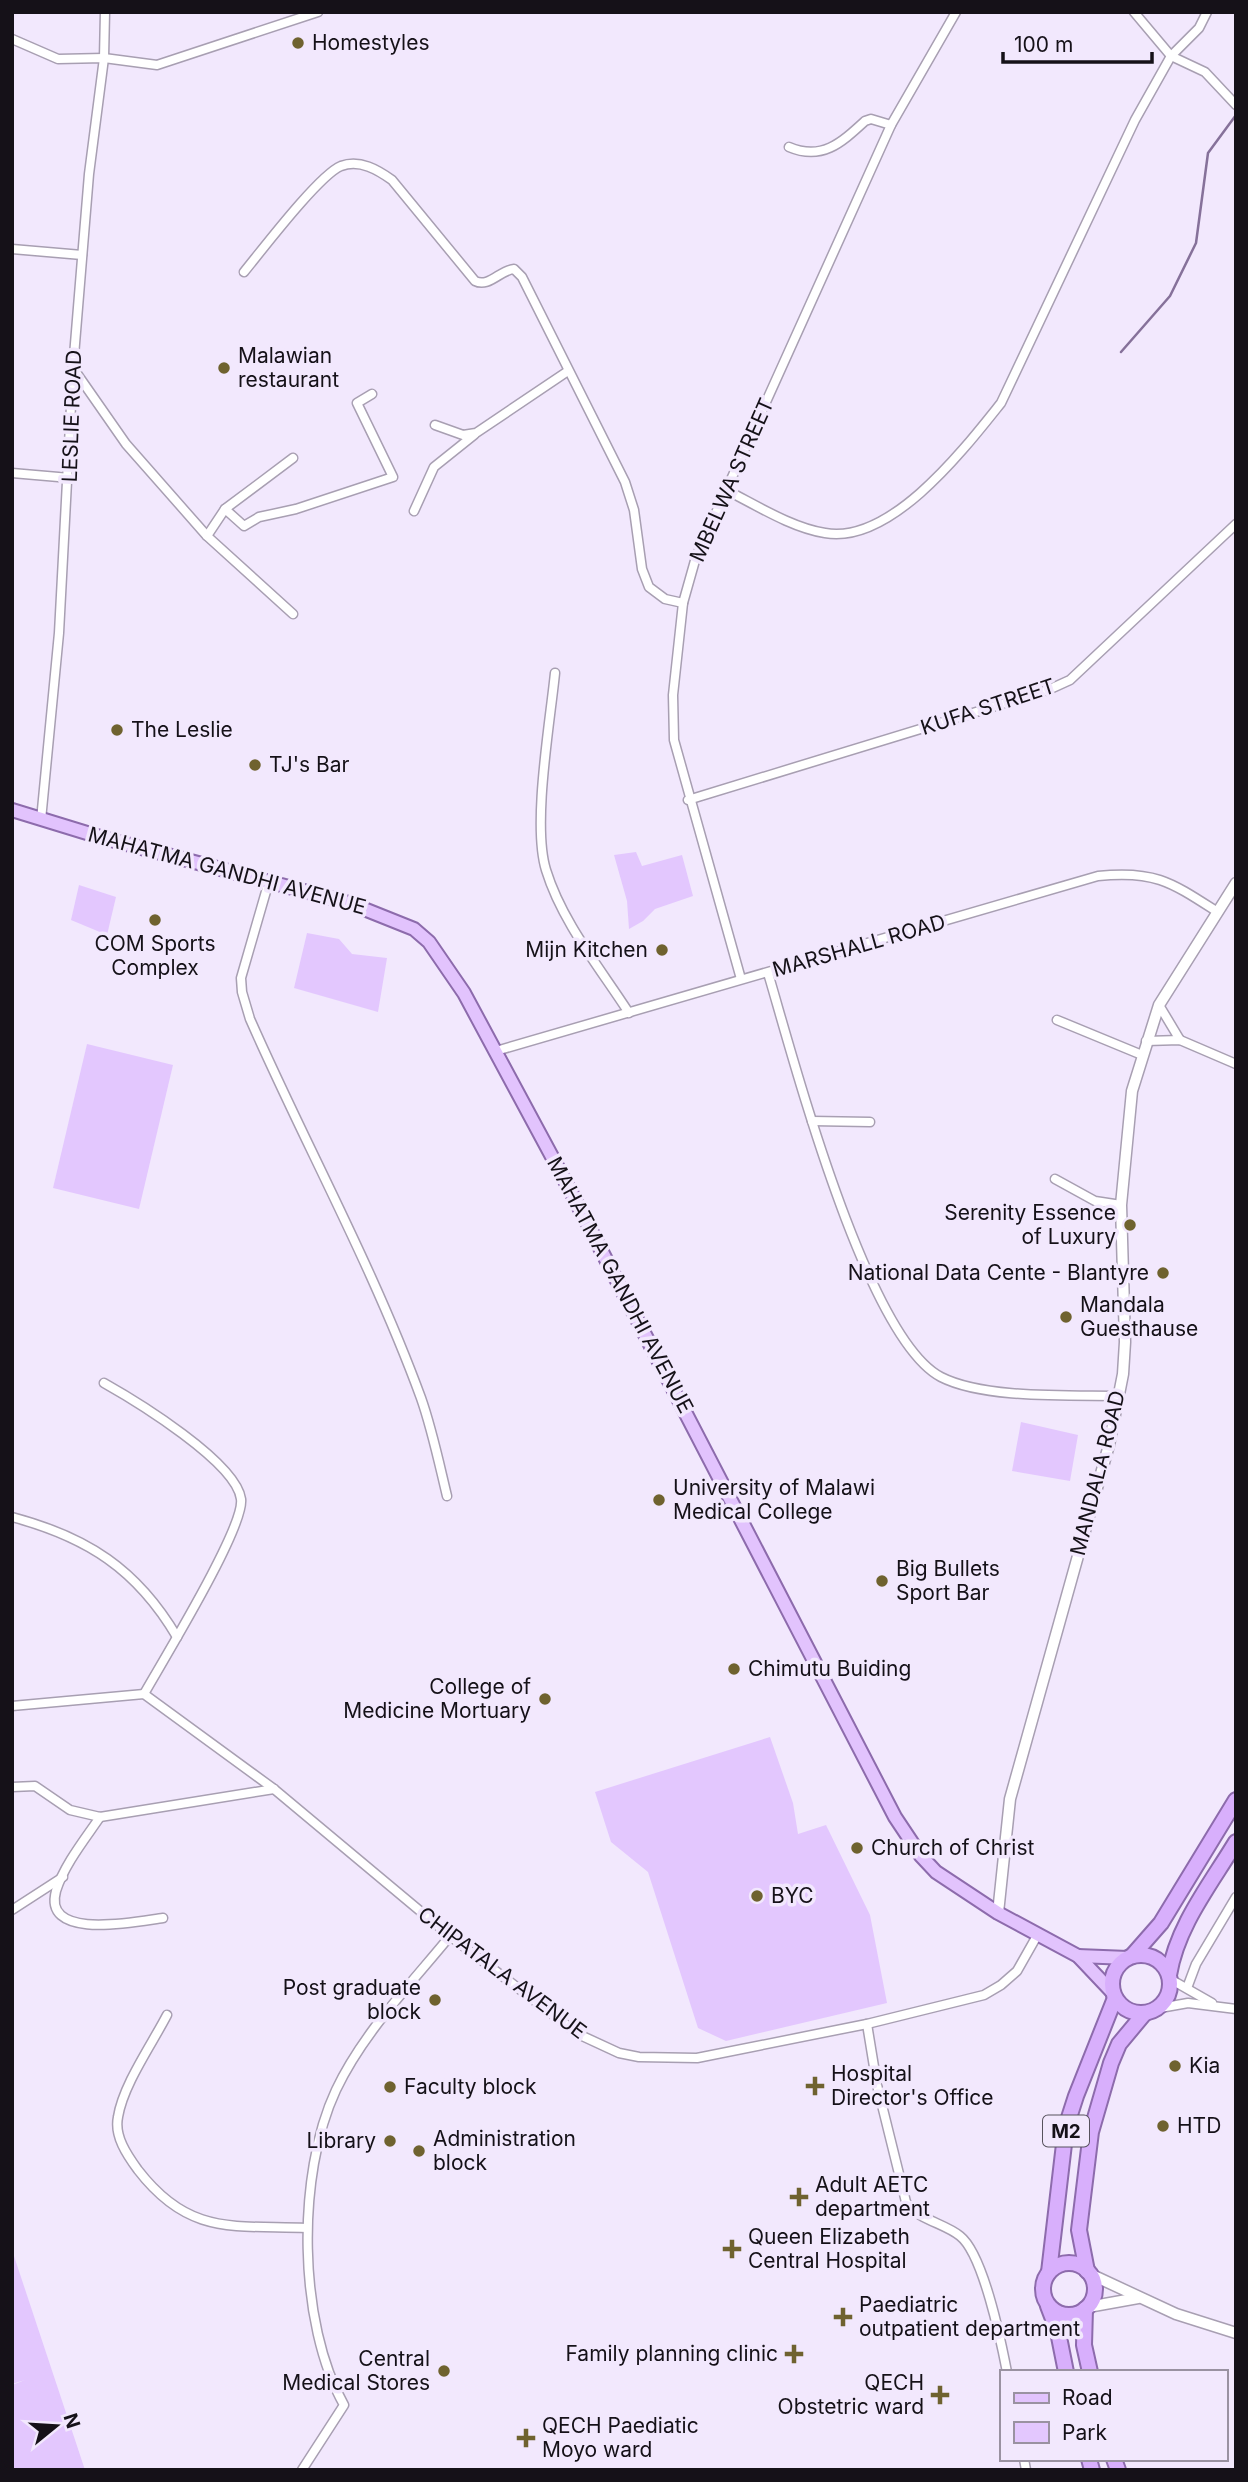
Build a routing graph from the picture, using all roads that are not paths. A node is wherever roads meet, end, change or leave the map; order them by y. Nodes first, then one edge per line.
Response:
1 (105, 12) edge
2 (318, 12) edge
3 (956, 12) edge
4 (1134, 12) edge
5 (1207, 12) edge
6 (12, 39) edge
7 (1171, 56) junction
8 (104, 58) junction
9 (1236, 105) edge
10 (891, 125) junction
11 (789, 147) dead end
12 (12, 249) edge
13 (82, 255) junction
14 (244, 272) dead end
15 (73, 368) junction
16 (569, 371) junction
17 (372, 394) dead end
18 (435, 425) dead end
19 (476, 433) junction
20 (293, 458) dead end
21 (12, 473) edge
22 (69, 478) junction
23 (726, 491) junction
24 (225, 509) junction
25 (414, 511) dead end
26 (1236, 524) edge
27 (207, 536) junction
28 (683, 603) junction
29 (293, 614) dead end
30 (555, 673) dead end
31 (688, 800) junction
32 (12, 810) edge
33 (41, 820) junction
34 (270, 881) junction
35 (1236, 883) edge
36 (1216, 911) junction
37 (768, 973) junction
38 (741, 979) junction
39 (1159, 1005) junction
40 (629, 1013) junction
41 (1057, 1020) dead end
42 (1180, 1040) junction
43 (1146, 1041) junction
44 (496, 1051) junction
45 (1142, 1055) junction
46 (1236, 1065) edge
47 (812, 1121) junction
48 (870, 1122) dead end
49 (1055, 1179) dead end
50 (1121, 1205) junction
51 (104, 1383) dead end
52 (1119, 1396) junction
53 (447, 1496) dead end
54 (12, 1517) edge
55 (177, 1637) junction
56 (144, 1694) junction
57 (12, 1706) edge
58 (12, 1787) edge
59 (274, 1789) junction
60 (1236, 1800) edge
61 (100, 1816) junction
62 (1236, 1842) edge
63 (64, 1877) junction
64 (1236, 1897) edge
65 (12, 1910) edge
66 (998, 1913) junction
67 (163, 1919) dead end
68 (1038, 1934) junction
69 (450, 1936) junction
70 (1078, 1955) junction
71 (1130, 1957) junction
72 (1170, 1977) junction
73 (1187, 1988) junction
74 (1114, 1995) junction
75 (1218, 2006) junction
76 (1160, 2008) junction
77 (1236, 2009) edge
78 (1144, 2014) junction
79 (167, 2015) dead end
80 (867, 2024) junction
81 (307, 2228) junction
82 (1049, 2272) junction
83 (1089, 2272) junction
84 (1138, 2298) junction
85 (1048, 2304) junction
86 (1087, 2308) junction
87 (1236, 2333) edge
88 (1006, 2370) edge
89 (1066, 2370) edge
90 (1090, 2370) edge
91 (302, 2470) edge

1 - 8 street, LESLIE ROAD
2 - 8 street
3 - 10 street, MBELWA STREET
4 - 7 street
5 - 7 street
6 - 8 street
7 - 9 street
7 - 23 street
8 - 13 street, LESLIE ROAD
10 - 11 street
10 - 23 street, MBELWA STREET
12 - 13 street
13 - 15 street, LESLIE ROAD
14 - 16 street
15 - 22 street, LESLIE ROAD
15 - 27 street
16 - 19 street
16 - 28 street
17 - 24 street
18 - 19 street
19 - 25 street
20 - 24 street
21 - 22 street
22 - 33 street, LESLIE ROAD
23 - 28 street, MBELWA STREET
24 - 27 street
26 - 31 street, KUFA STREET
27 - 29 street
28 - 31 street, MBELWA STREET
30 - 40 street
31 - 38 street, MBELWA STREET
32 - 33 main road, MAHATMA GANDHI AVENUE
33 - 34 main road, MAHATMA GANDHI AVENUE
34 - 44 main road, MAHATMA GANDHI AVENUE
34 - 53 street
35 - 36 street, MANDALA ROAD
36 - 37 street, MARSHALL ROAD
36 - 39 street, MANDALA ROAD
37 - 38 street, MARSHALL ROAD
37 - 47 street
38 - 40 street, MARSHALL ROAD
39 - 42 street
39 - 43 street, MANDALA ROAD
40 - 44 street, MARSHALL ROAD
41 - 45 street
42 - 43 street
42 - 46 street
43 - 45 street, MANDALA ROAD
44 - 66 main road, MAHATMA GANDHI AVENUE
45 - 50 street, MANDALA ROAD
47 - 48 street
47 - 52 street
49 - 50 street
50 - 52 street, MANDALA ROAD
51 - 55 street
52 - 66 street, MANDALA ROAD
54 - 55 street
55 - 56 street
56 - 57 street
56 - 59 street, CHIPATALA AVENUE
58 - 61 street
59 - 61 street
59 - 69 street, CHIPATALA AVENUE
60 - 71 highway, M2
61 - 63 street
62 - 72 highway
63 - 65 street
63 - 67 street
64 - 73 street
66 - 68 main road, MAHATMA GANDHI AVENUE
68 - 70 main road, MAHATMA GANDHI AVENUE
68 - 80 street, CHIPATALA AVENUE
69 - 80 street, CHIPATALA AVENUE
69 - 81 street
70 - 71 main road, MAHATMA GANDHI AVENUE
70 - 74 main road, MAHATMA GANDHI AVENUE
71 - 72 highway
71 - 74 highway, M2
72 - 73 street
72 - 76 highway
73 - 75 street
74 - 78 highway
74 - 82 highway, M2
75 - 76 street
75 - 77 street
76 - 78 highway
78 - 83 highway, M2
79 - 81 street
80 - 88 street
81 - 91 street
82 - 83 highway
82 - 85 highway, M2
83 - 84 street
83 - 86 highway, M2
84 - 86 street
84 - 87 street
85 - 86 highway
85 - 89 highway, M2
86 - 90 highway, M2

